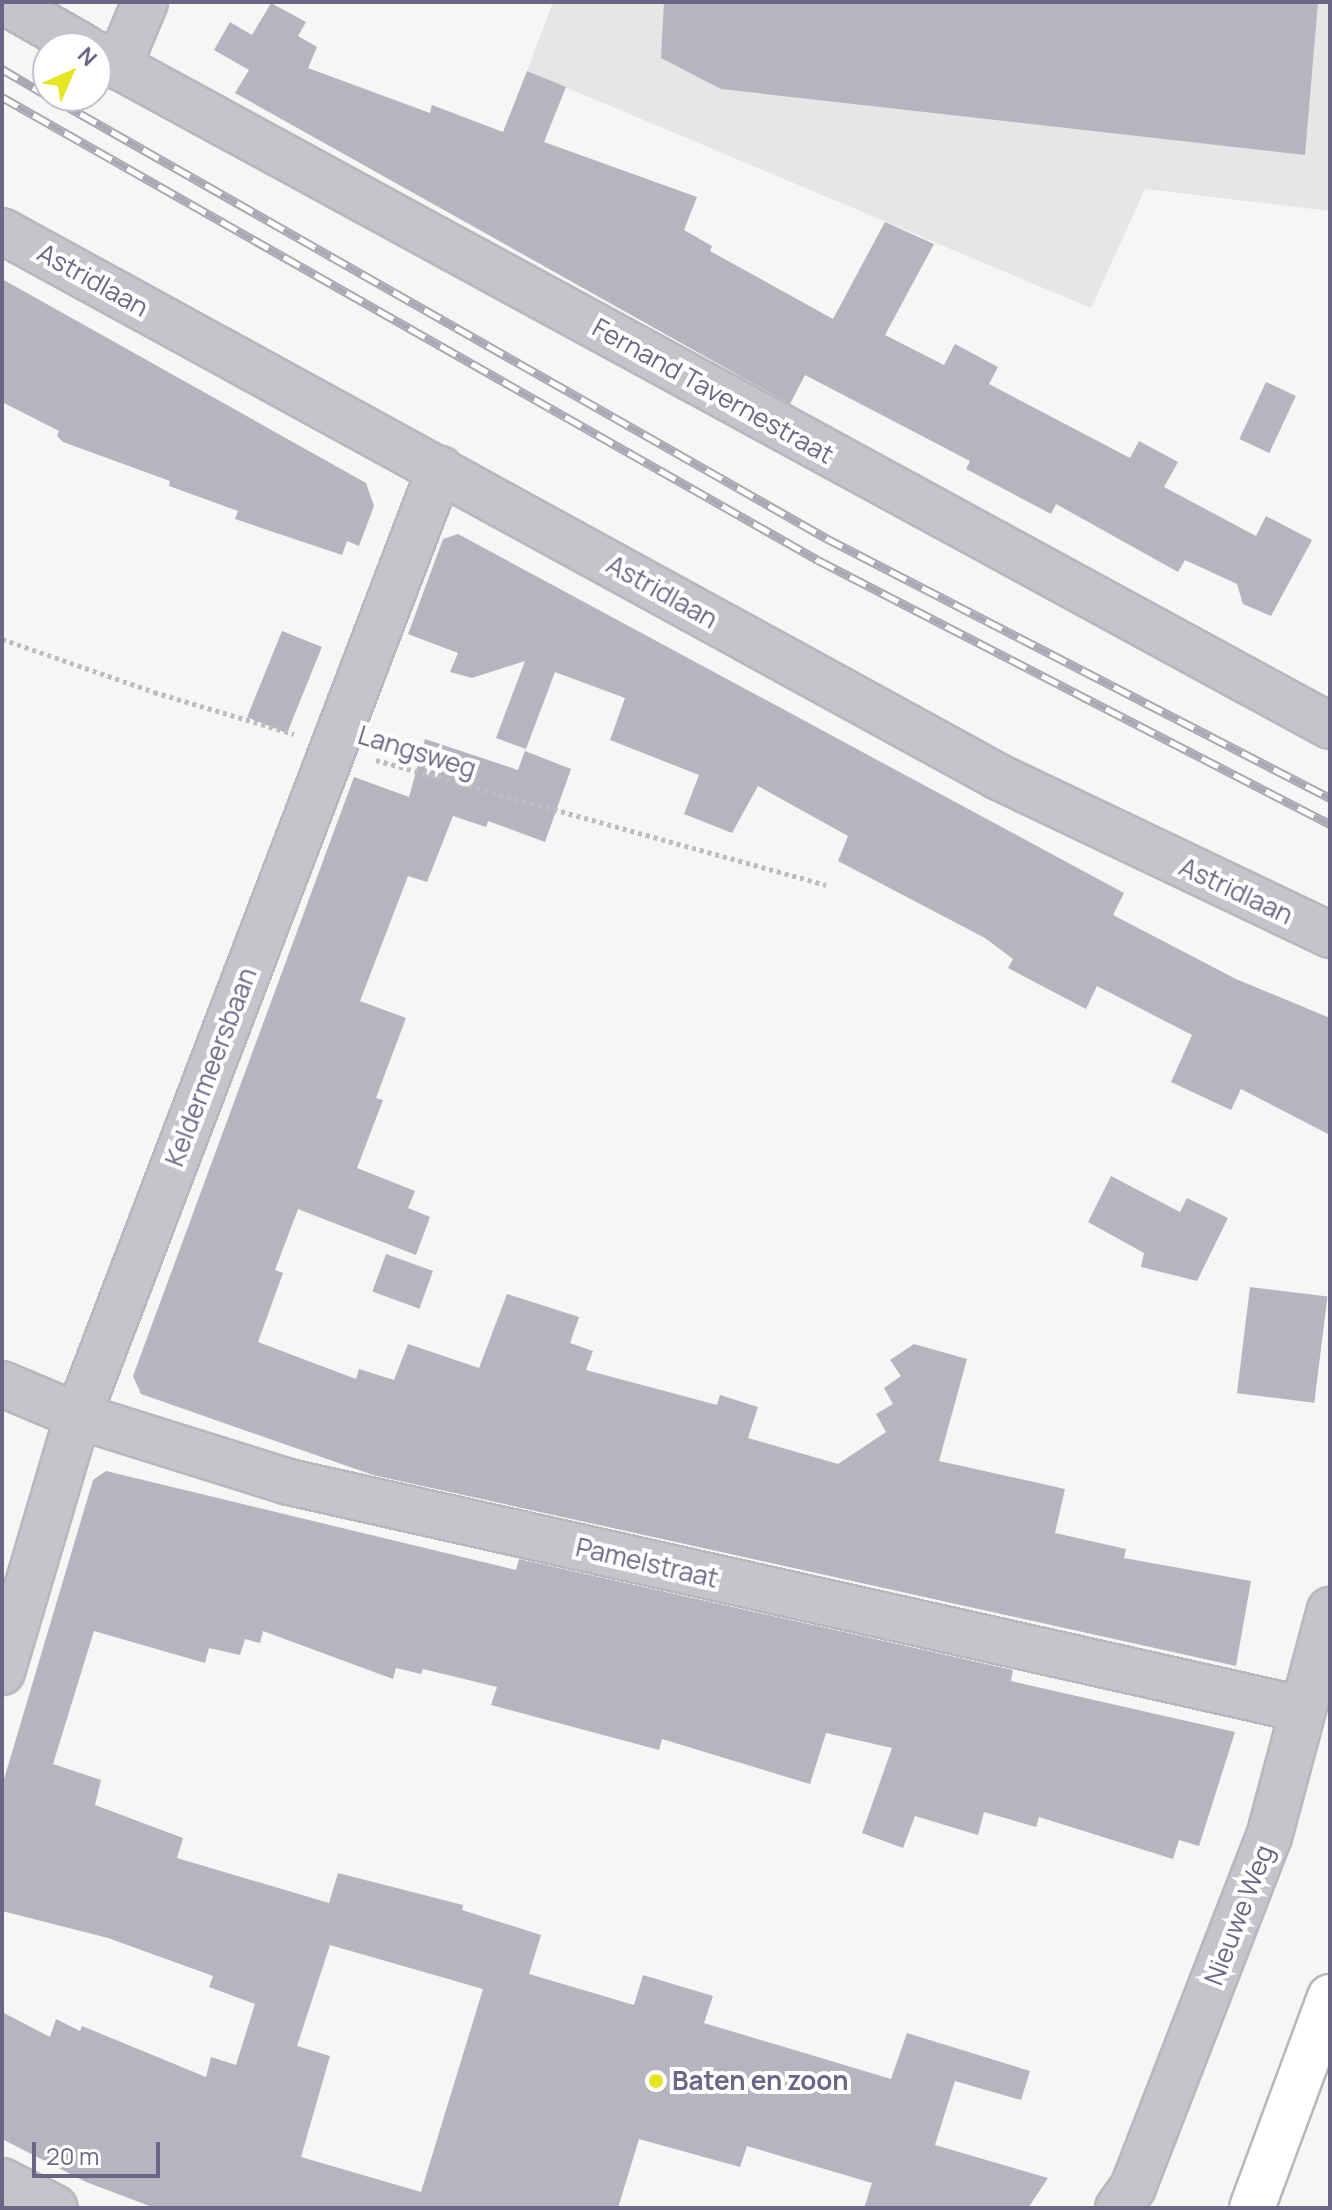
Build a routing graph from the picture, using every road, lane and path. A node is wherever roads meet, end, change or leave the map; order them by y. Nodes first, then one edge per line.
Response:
1 (5, 2) edge
2 (145, 2) edge
3 (57, 32) edge
4 (112, 42) edge
5 (112, 64) edge
6 (2, 231) edge
7 (440, 469) junction
8 (2, 639) edge
9 (1330, 726) edge
10 (332, 747) junction
11 (826, 885) dead end
12 (1330, 935) edge
13 (2, 1384) edge
14 (78, 1416) junction
15 (1330, 1610) edge
16 (2, 1672) edge
17 (1301, 1709) junction
18 (1330, 1997) edge
19 (2, 2181) edge
20 (55, 2208) edge
21 (1118, 2208) edge
22 (1252, 2208) edge

1 - 3 street, Fernand Tavernestraat
2 - 4 street
5 - 9 street, Fernand Tavernestraat
6 - 7 street, Astridlaan
7 - 10 street, Keldermeersbaan
7 - 12 street, Astridlaan
8 - 10 path, Langsweg
10 - 11 path, Langsweg
10 - 14 street, Keldermeersbaan
13 - 14 street, Pamelstraat
14 - 16 street, Keldermeersbaan
14 - 17 street, Pamelstraat
15 - 17 street, Nieuwe Weg
17 - 21 street, Nieuwe Weg
18 - 22 highway
19 - 20 street

